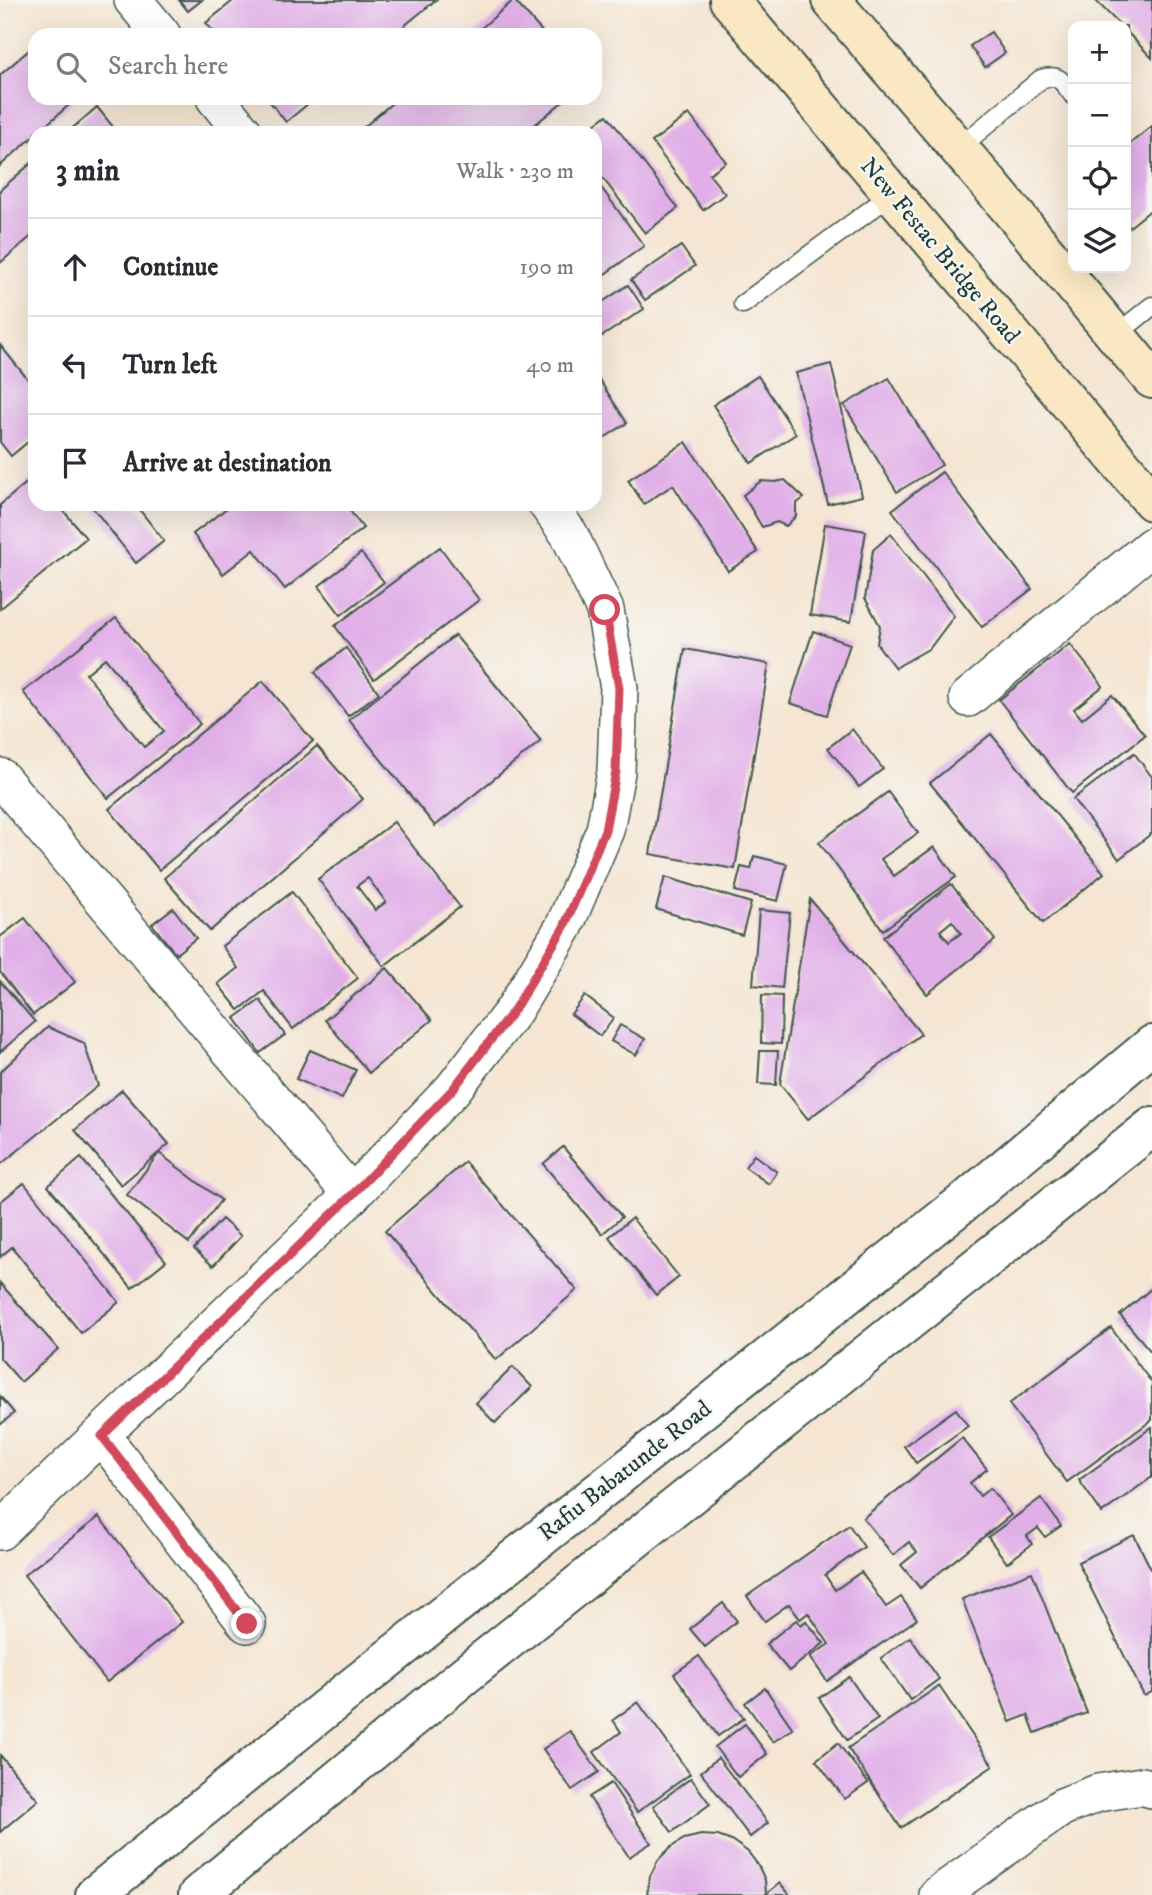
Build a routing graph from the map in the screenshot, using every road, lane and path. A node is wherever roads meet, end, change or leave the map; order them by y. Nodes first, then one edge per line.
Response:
1 (133, 0) edge
2 (729, 0) edge
3 (831, 0) edge
4 (156, 28) edge
5 (1068, 88) edge
6 (221, 105) edge
7 (238, 126) edge
8 (959, 149) junction
9 (892, 194) junction
10 (743, 304) dead end
11 (1152, 306) edge
12 (1116, 335) junction
13 (1152, 379) edge
14 (1152, 501) edge
15 (552, 511) edge
16 (1152, 546) edge
17 (968, 698) dead end
18 (0, 777) edge
19 (1152, 1045) edge
20 (1152, 1128) edge
21 (352, 1195) junction
22 (102, 1436) junction
23 (0, 1531) edge
24 (247, 1624) dead end
25 (1152, 1788) edge
26 (95, 1895) edge
27 (198, 1895) edge
28 (939, 1895) edge

1 - 4 street
2 - 9 main road, New Festac Bridge Road
3 - 8 main road
5 - 8 lane
6 - 7 street
8 - 12 main road
9 - 10 lane
9 - 14 main road, New Festac Bridge Road
11 - 12 lane
12 - 13 main road
15 - 21 street
16 - 17 street
18 - 21 street
19 - 26 street, Rafiu Babatunde Road
20 - 27 street
21 - 22 street
22 - 23 street
22 - 24 street
25 - 28 street

